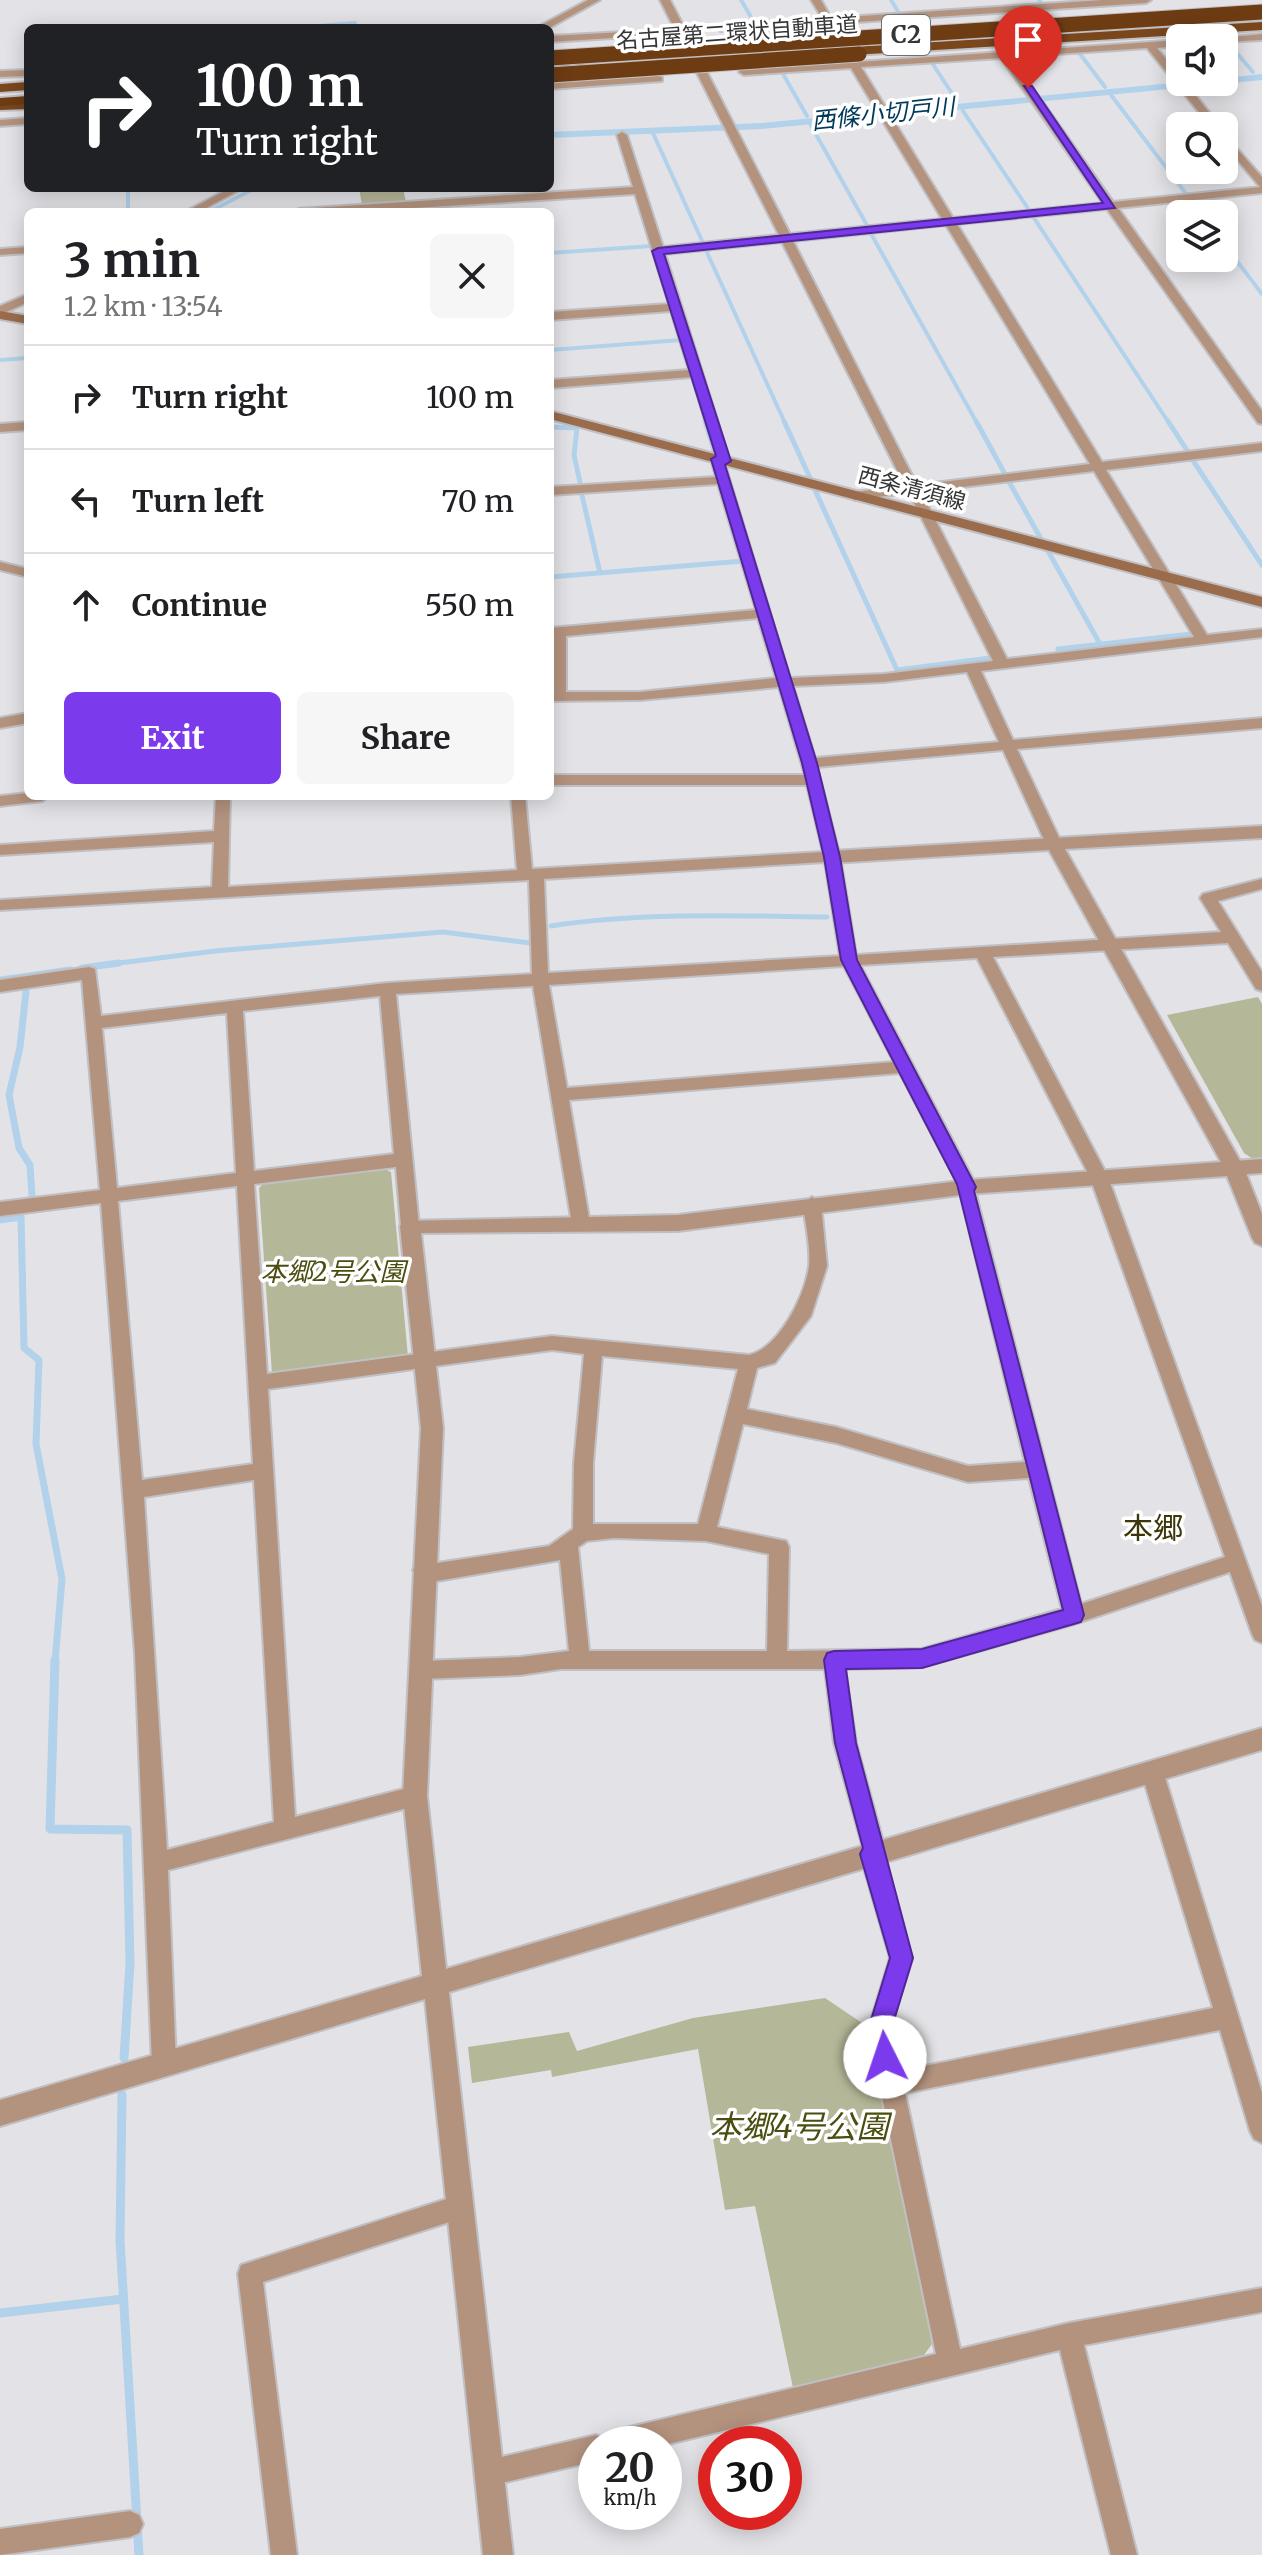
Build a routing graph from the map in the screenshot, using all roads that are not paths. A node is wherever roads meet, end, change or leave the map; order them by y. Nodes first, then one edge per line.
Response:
1 (595, 0) edge
2 (665, 0) edge
3 (816, 0) edge
4 (963, 0) edge
5 (1146, 0) edge
6 (1115, 1) edge
7 (1262, 12) edge
8 (972, 13) junction
9 (829, 22) junction
10 (1262, 23) edge
11 (549, 24) edge
12 (1238, 26) edge
13 (1166, 27) edge
14 (721, 28) dead end
15 (641, 34) dead end
16 (1262, 37) edge
17 (1166, 38) edge
18 (1238, 38) edge
19 (554, 39) edge
20 (1166, 41) edge
21 (1150, 45) junction
22 (554, 51) edge
23 (844, 52) junction
24 (1004, 55) junction
25 (696, 61) junction
26 (854, 64) junction
27 (1166, 65) edge
28 (554, 66) edge
29 (554, 66) edge
30 (554, 66) edge
31 (554, 66) edge
32 (831, 66) junction
33 (605, 67) junction
34 (584, 68) junction
35 (744, 72) dead end
36 (24, 73) edge
37 (0, 74) edge
38 (658, 79) dead end
39 (565, 85) junction
40 (554, 86) edge
41 (24, 89) edge
42 (0, 91) edge
43 (1191, 96) edge
44 (24, 102) edge
45 (0, 104) edge
46 (1204, 112) edge
47 (24, 121) edge
48 (0, 123) edge
49 (622, 135) dead end
50 (1238, 155) edge
51 (1262, 187) edge
52 (640, 190) junction
53 (230, 192) edge
54 (1111, 205) junction
55 (199, 208) edge
56 (411, 208) edge
57 (950, 222) junction
58 (787, 238) junction
59 (24, 250) edge
60 (658, 251) junction
61 (0, 252) edge
62 (24, 299) edge
63 (675, 307) junction
64 (0, 313) edge
65 (554, 316) edge
66 (24, 319) edge
67 (696, 373) junction
68 (554, 384) edge
69 (554, 416) edge
70 (1262, 420) edge
71 (24, 426) edge
72 (0, 428) edge
73 (1262, 447) edge
74 (721, 460) junction
75 (1098, 467) junction
76 (723, 480) junction
77 (913, 489) junction
78 (554, 491) edge
79 (855, 496) junction
80 (925, 514) junction
81 (0, 566) edge
82 (24, 572) edge
83 (1165, 577) junction
84 (1262, 602) edge
85 (764, 613) junction
86 (555, 632) edge
87 (1262, 633) edge
88 (1203, 640) junction
89 (1002, 664) junction
90 (972, 667) junction
91 (786, 682) junction
92 (554, 697) edge
93 (24, 719) edge
94 (0, 723) edge
95 (1262, 723) edge
96 (1011, 747) junction
97 (809, 763) junction
98 (554, 780) edge
99 (813, 780) junction
100 (24, 798) edge
101 (223, 800) edge
102 (519, 800) edge
103 (0, 801) edge
104 (1262, 832) edge
105 (222, 836) junction
106 (1054, 844) junction
107 (0, 850) edge
108 (832, 857) junction
109 (531, 874) junction
110 (1262, 884) edge
111 (220, 892) junction
112 (0, 905) edge
113 (1232, 937) junction
114 (1111, 945) junction
115 (982, 952) junction
116 (849, 960) junction
117 (540, 979) junction
118 (1262, 985) edge
119 (0, 986) edge
120 (387, 989) junction
121 (235, 1007) junction
122 (93, 1023) junction
123 (905, 1067) junction
124 (559, 1095) junction
125 (405, 1159) junction
126 (1262, 1166) edge
127 (1234, 1168) junction
128 (1099, 1177) junction
129 (245, 1178) junction
130 (966, 1187) junction
131 (106, 1195) junction
132 (812, 1204) junction
133 (0, 1209) edge
134 (581, 1224) junction
135 (410, 1226) junction
136 (1262, 1238) edge
137 (594, 1347) junction
138 (425, 1362) junction
139 (749, 1363) junction
140 (258, 1383) junction
141 (736, 1415) junction
142 (1038, 1469) junction
143 (263, 1471) junction
144 (132, 1490) junction
145 (706, 1533) junction
146 (576, 1537) junction
147 (1235, 1562) junction
148 (423, 1570) junction
149 (1074, 1615) junction
150 (1262, 1634) edge
151 (777, 1659) junction
152 (580, 1660) junction
153 (834, 1660) junction
154 (422, 1670) junction
155 (1262, 1739) edge
156 (1152, 1771) junction
157 (415, 1796) junction
158 (285, 1830) junction
159 (873, 1854) junction
160 (160, 1862) junction
161 (434, 1984) junction
162 (1227, 2017) junction
163 (164, 2064) junction
164 (891, 2084) junction
165 (0, 2113) edge
166 (1262, 2131) edge
167 (459, 2207) junction
168 (1262, 2300) edge
169 (1069, 2335) junction
170 (951, 2365) junction
171 (682, 2428) edge
172 (578, 2452) edge
173 (489, 2473) junction
174 (130, 2524) dead end
175 (0, 2542) edge
176 (284, 2555) edge
177 (498, 2555) edge
178 (1124, 2555) edge

1 - 11 street
2 - 25 street
3 - 9 street
4 - 8 street
5 - 6 street
6 - 8 street
6 - 13 street
7 - 22 highway, bridge
7 - 28 highway, 名古屋第二環状自動車道 / C2, bridge
8 - 9 street
9 - 14 street
10 - 12 highway
10 - 29 highway, bridge
15 - 19 street
16 - 18 street
17 - 23 highway
20 - 21 street
21 - 24 street
21 - 27 street
23 - 25 highway
23 - 32 street
24 - 26 street
24 - 54 street
25 - 33 highway
25 - 58 street
26 - 32 street
26 - 57 street
30 - 33 highway
31 - 34 highway
32 - 35 street
33 - 34 highway
34 - 39 street
36 - 37 street
38 - 39 street
39 - 40 street
41 - 42 highway
43 - 46 street
44 - 45 highway
47 - 48 street
49 - 52 street
50 - 51 street
51 - 54 street
52 - 56 street
52 - 60 street
53 - 55 street
54 - 57 street
54 - 70 street
57 - 58 street
57 - 75 street
58 - 60 street
58 - 77 street
59 - 61 street
60 - 63 street
62 - 64 street
63 - 65 street
63 - 67 street
64 - 66 main road
67 - 68 street
67 - 74 street
69 - 74 main road, 西条清須線
71 - 72 street
73 - 75 street
74 - 76 street
74 - 79 main road, 西条清須線
75 - 77 street
75 - 83 street
76 - 78 street
76 - 85 street
77 - 79 street
77 - 80 street
79 - 80 main road, 西条清須線
80 - 83 main road, 西条清須線
80 - 89 street
81 - 82 street
83 - 84 main road, 西条清須線
83 - 88 street
85 - 86 street
85 - 91 street
86 - 92 street
87 - 88 street
88 - 89 street
89 - 90 street
90 - 91 street
90 - 96 street
91 - 92 street
91 - 97 street
93 - 94 street
95 - 96 street
96 - 97 street
96 - 106 street
97 - 99 street
98 - 99 street
99 - 108 street
100 - 103 street
101 - 105 street
102 - 109 street
104 - 106 street
105 - 107 street
105 - 111 street
106 - 108 street
106 - 114 street
108 - 109 street
108 - 116 street
109 - 111 street
109 - 117 street
110 - 113 street
111 - 112 street
113 - 114 street
113 - 118 street
114 - 115 street
114 - 127 street
115 - 116 street
115 - 128 street
116 - 117 street
116 - 123 street
117 - 120 street
117 - 124 street
119 - 122 street
120 - 121 street
120 - 125 street
121 - 122 street
121 - 129 street
122 - 131 street
123 - 124 street
123 - 130 street
124 - 134 street
125 - 129 street
125 - 135 street
126 - 127 street
127 - 128 street
127 - 136 street
128 - 130 street
128 - 147 street
129 - 131 street
129 - 140 street
130 - 132 street
130 - 142 street
131 - 133 street
131 - 144 street
132 - 134 street
132 - 139 street
134 - 135 street
135 - 138 street
137 - 138 street
137 - 139 street
137 - 146 street
138 - 140 street
138 - 148 street
139 - 141 street
140 - 143 street
141 - 142 street
141 - 145 street
142 - 149 street
143 - 144 street
143 - 158 street
144 - 160 street
145 - 146 street
145 - 151 street
146 - 148 street
146 - 152 street
147 - 149 street
147 - 150 street
148 - 154 street
149 - 153 street
151 - 152 street
151 - 153 street
152 - 154 street
153 - 159 street
154 - 157 street
155 - 156 street
156 - 159 street
156 - 162 street
157 - 158 street
157 - 161 street
158 - 160 street
159 - 161 street
159 - 164 street
160 - 163 street
161 - 163 street
161 - 167 street
162 - 164 street
162 - 166 street
163 - 165 street
164 - 170 street
167 - 173 street
167 - 176 street
168 - 169 street
169 - 170 street
169 - 178 street
170 - 171 street
172 - 173 street
173 - 177 street
174 - 175 street

